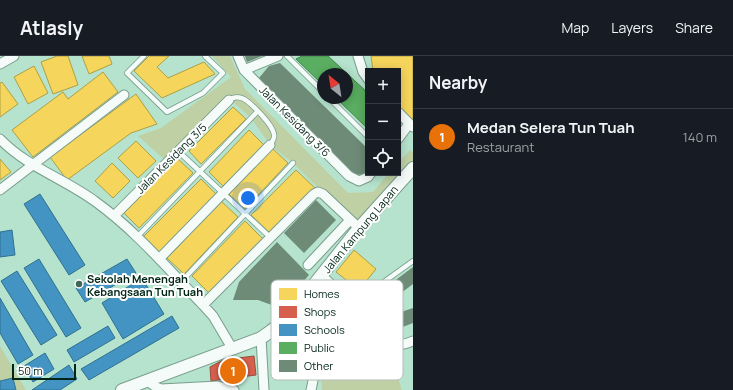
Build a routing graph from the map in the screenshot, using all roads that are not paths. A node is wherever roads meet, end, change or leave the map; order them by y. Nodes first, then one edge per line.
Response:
1 (14, 56) edge
2 (144, 56) edge
3 (205, 56) edge
4 (238, 56) edge
5 (278, 56) edge
6 (287, 56) edge
7 (358, 56) edge
8 (0, 64) edge
9 (244, 70) junction
10 (365, 75) edge
11 (317, 86) edge
12 (124, 95) dead end
13 (229, 100) joint
14 (335, 104) edge
15 (258, 111) junction
16 (401, 115) edge
17 (411, 126) edge
18 (365, 134) edge
19 (401, 136) edge
20 (0, 140) edge
21 (270, 145) joint
22 (178, 151) junction
23 (293, 163) dead end
24 (32, 165) junction
25 (413, 168) edge
26 (200, 172) junction
27 (369, 176) edge
28 (0, 190) edge
29 (222, 193) junction
30 (245, 214) junction
31 (114, 216) junction
32 (354, 224) junction
33 (137, 238) junction
34 (271, 238) junction
35 (159, 259) junction
36 (413, 261) edge
37 (308, 265) dead end
38 (321, 275) junction
39 (317, 280) edge
40 (327, 280) edge
41 (389, 280) edge
42 (181, 282) junction
43 (203, 305) junction
44 (271, 331) edge
45 (261, 338) junction
46 (413, 341) edge
47 (403, 344) edge
48 (232, 348) junction
49 (146, 380) junction
50 (313, 380) edge
51 (129, 389) edge
52 (234, 390) edge
53 (264, 390) edge
54 (311, 390) edge

1 - 8 street
2 - 3 lane
4 - 9 street, Jalan Kesidang 3/6
5 - 9 street
6 - 11 lane
7 - 10 street
9 - 27 street, Jalan Kesidang 3/6
12 - 24 street
13 - 15 lane
13 - 22 street, Jalan Kesidang 3/5
14 - 18 lane
15 - 21 lane
15 - 26 lane
16 - 17 street
17 - 19 street
20 - 24 street
21 - 29 street
22 - 26 lane
22 - 31 street, Jalan Kesidang 3/5
23 - 30 lane
24 - 28 street
24 - 31 street
25 - 32 street, Jalan Kampung Lapan
26 - 29 lane
26 - 33 lane
29 - 30 lane
29 - 35 street
30 - 34 lane
30 - 42 lane
31 - 33 street
32 - 34 street
32 - 37 street
32 - 38 street, Jalan Kampung Lapan
33 - 35 street
34 - 43 street
35 - 42 street
36 - 41 lane
38 - 39 street, Jalan Kampung Lapan
38 - 40 street
42 - 43 street
43 - 48 street
44 - 45 street, Jalan Kampung Lapan
45 - 48 street, Jalan Kampung Lapan
45 - 53 street
46 - 47 street
48 - 49 street, Jalan Kampung Lapan
49 - 51 street, Jalan Kampung Lapan
49 - 52 street
50 - 54 street

